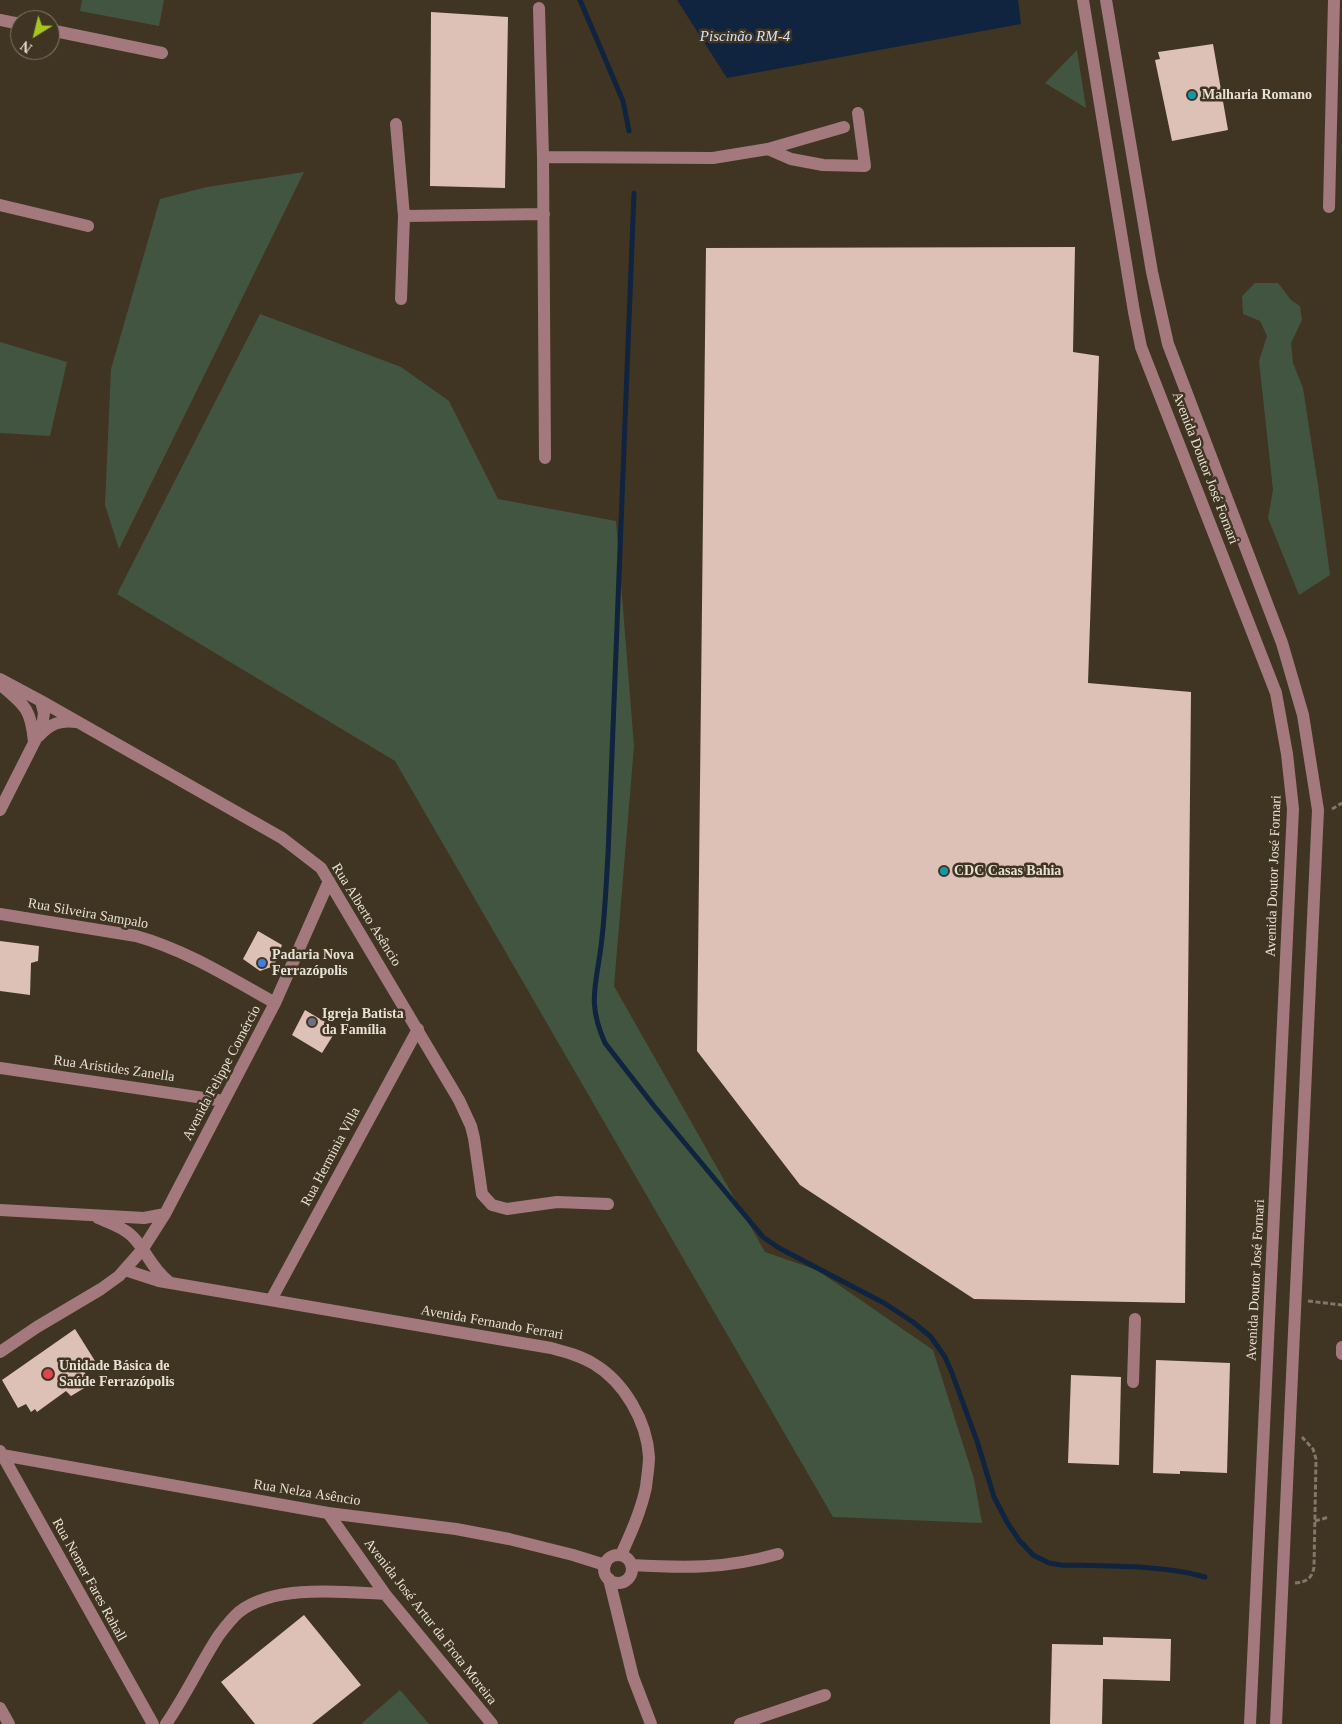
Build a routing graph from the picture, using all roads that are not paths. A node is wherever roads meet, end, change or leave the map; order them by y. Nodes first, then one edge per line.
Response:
1 (1083, 0) edge
2 (1106, 0) edge
3 (1334, 0) edge
4 (539, 8) dead end
5 (60, 32) edge
6 (162, 53) dead end
7 (858, 113) dead end
8 (396, 124) dead end
9 (844, 127) dead end
10 (768, 149) junction
11 (543, 157) junction
12 (0, 206) edge
13 (1329, 207) dead end
14 (544, 214) junction
15 (404, 216) junction
16 (88, 226) dead end
17 (401, 299) dead end
18 (545, 458) dead end
19 (0, 679) edge
20 (0, 684) edge
21 (41, 700) junction
22 (78, 722) junction
23 (34, 742) junction
24 (0, 810) edge
25 (329, 881) junction
26 (0, 914) edge
27 (275, 1003) junction
28 (418, 1029) junction
29 (0, 1068) edge
30 (224, 1101) junction
31 (608, 1204) dead end
32 (0, 1210) edge
33 (86, 1214) junction
34 (165, 1214) junction
35 (142, 1250) junction
36 (125, 1270) junction
37 (170, 1283) junction
38 (271, 1300) junction
39 (1135, 1319) dead end
40 (1342, 1347) edge
41 (0, 1352) edge
42 (1342, 1354) edge
43 (1133, 1382) dead end
44 (1, 1453) edge
45 (328, 1513) junction
46 (778, 1554) dead end
47 (621, 1555) junction
48 (631, 1565) junction
49 (604, 1566) junction
50 (609, 1579) junction
51 (625, 1580) junction
52 (385, 1594) junction
53 (620, 1624) junction
54 (825, 1695) dead end
55 (0, 1708) edge
56 (9, 1724) edge
57 (153, 1724) edge
58 (166, 1724) edge
59 (492, 1724) edge
60 (651, 1724) edge
61 (740, 1724) edge
62 (1250, 1724) edge
63 (1276, 1724) edge

1 - 62 street, Avenida Doutor José Fornari
2 - 63 street, Avenida Doutor José Fornari
3 - 13 street
4 - 11 street
5 - 6 street
7 - 10 street
8 - 15 street
9 - 10 street
10 - 11 street
11 - 14 street
12 - 16 street
14 - 15 street
14 - 18 street
15 - 17 street
19 - 21 street, Rua Alberto Asêncio
20 - 23 street
21 - 22 street, Rua Alberto Asêncio
21 - 23 street
22 - 23 street
22 - 25 street, Rua Alberto Asêncio
23 - 24 street
25 - 27 street, Avenida Felippe Comércio
25 - 28 street, Rua Alberto Asêncio
26 - 27 street, Rua Silveira Sampalo
27 - 30 street, Avenida Felippe Comércio
28 - 31 street, Rua Alberto Asêncio
28 - 38 street, Rua Herminia Villa
29 - 30 street, Rua Aristides Zanella
30 - 34 street, Avenida Felippe Comércio
32 - 33 street
33 - 34 street
33 - 35 street
34 - 35 street, Avenida Felippe Comércio
35 - 36 street, Avenida Felippe Comércio
35 - 37 street
36 - 37 street, Avenida Fernando Ferrari
36 - 41 street
37 - 38 street, Avenida Fernando Ferrari
38 - 47 street, Avenida Fernando Ferrari
39 - 43 street
40 - 42 street
44 - 45 street, Rua Nelza Asêncio
44 - 57 street, Rua Nemer Fares Rahall
45 - 49 street, Rua Nelza Asêncio
45 - 52 street, Avenida José Artur da Frota Moreira
46 - 48 street
47 - 48 street
47 - 49 street
48 - 51 street
49 - 50 street
50 - 51 street
50 - 53 street
51 - 53 street
52 - 58 street
52 - 59 street, Avenida José Artur da Frota Moreira
53 - 60 street
54 - 61 street
55 - 56 street

